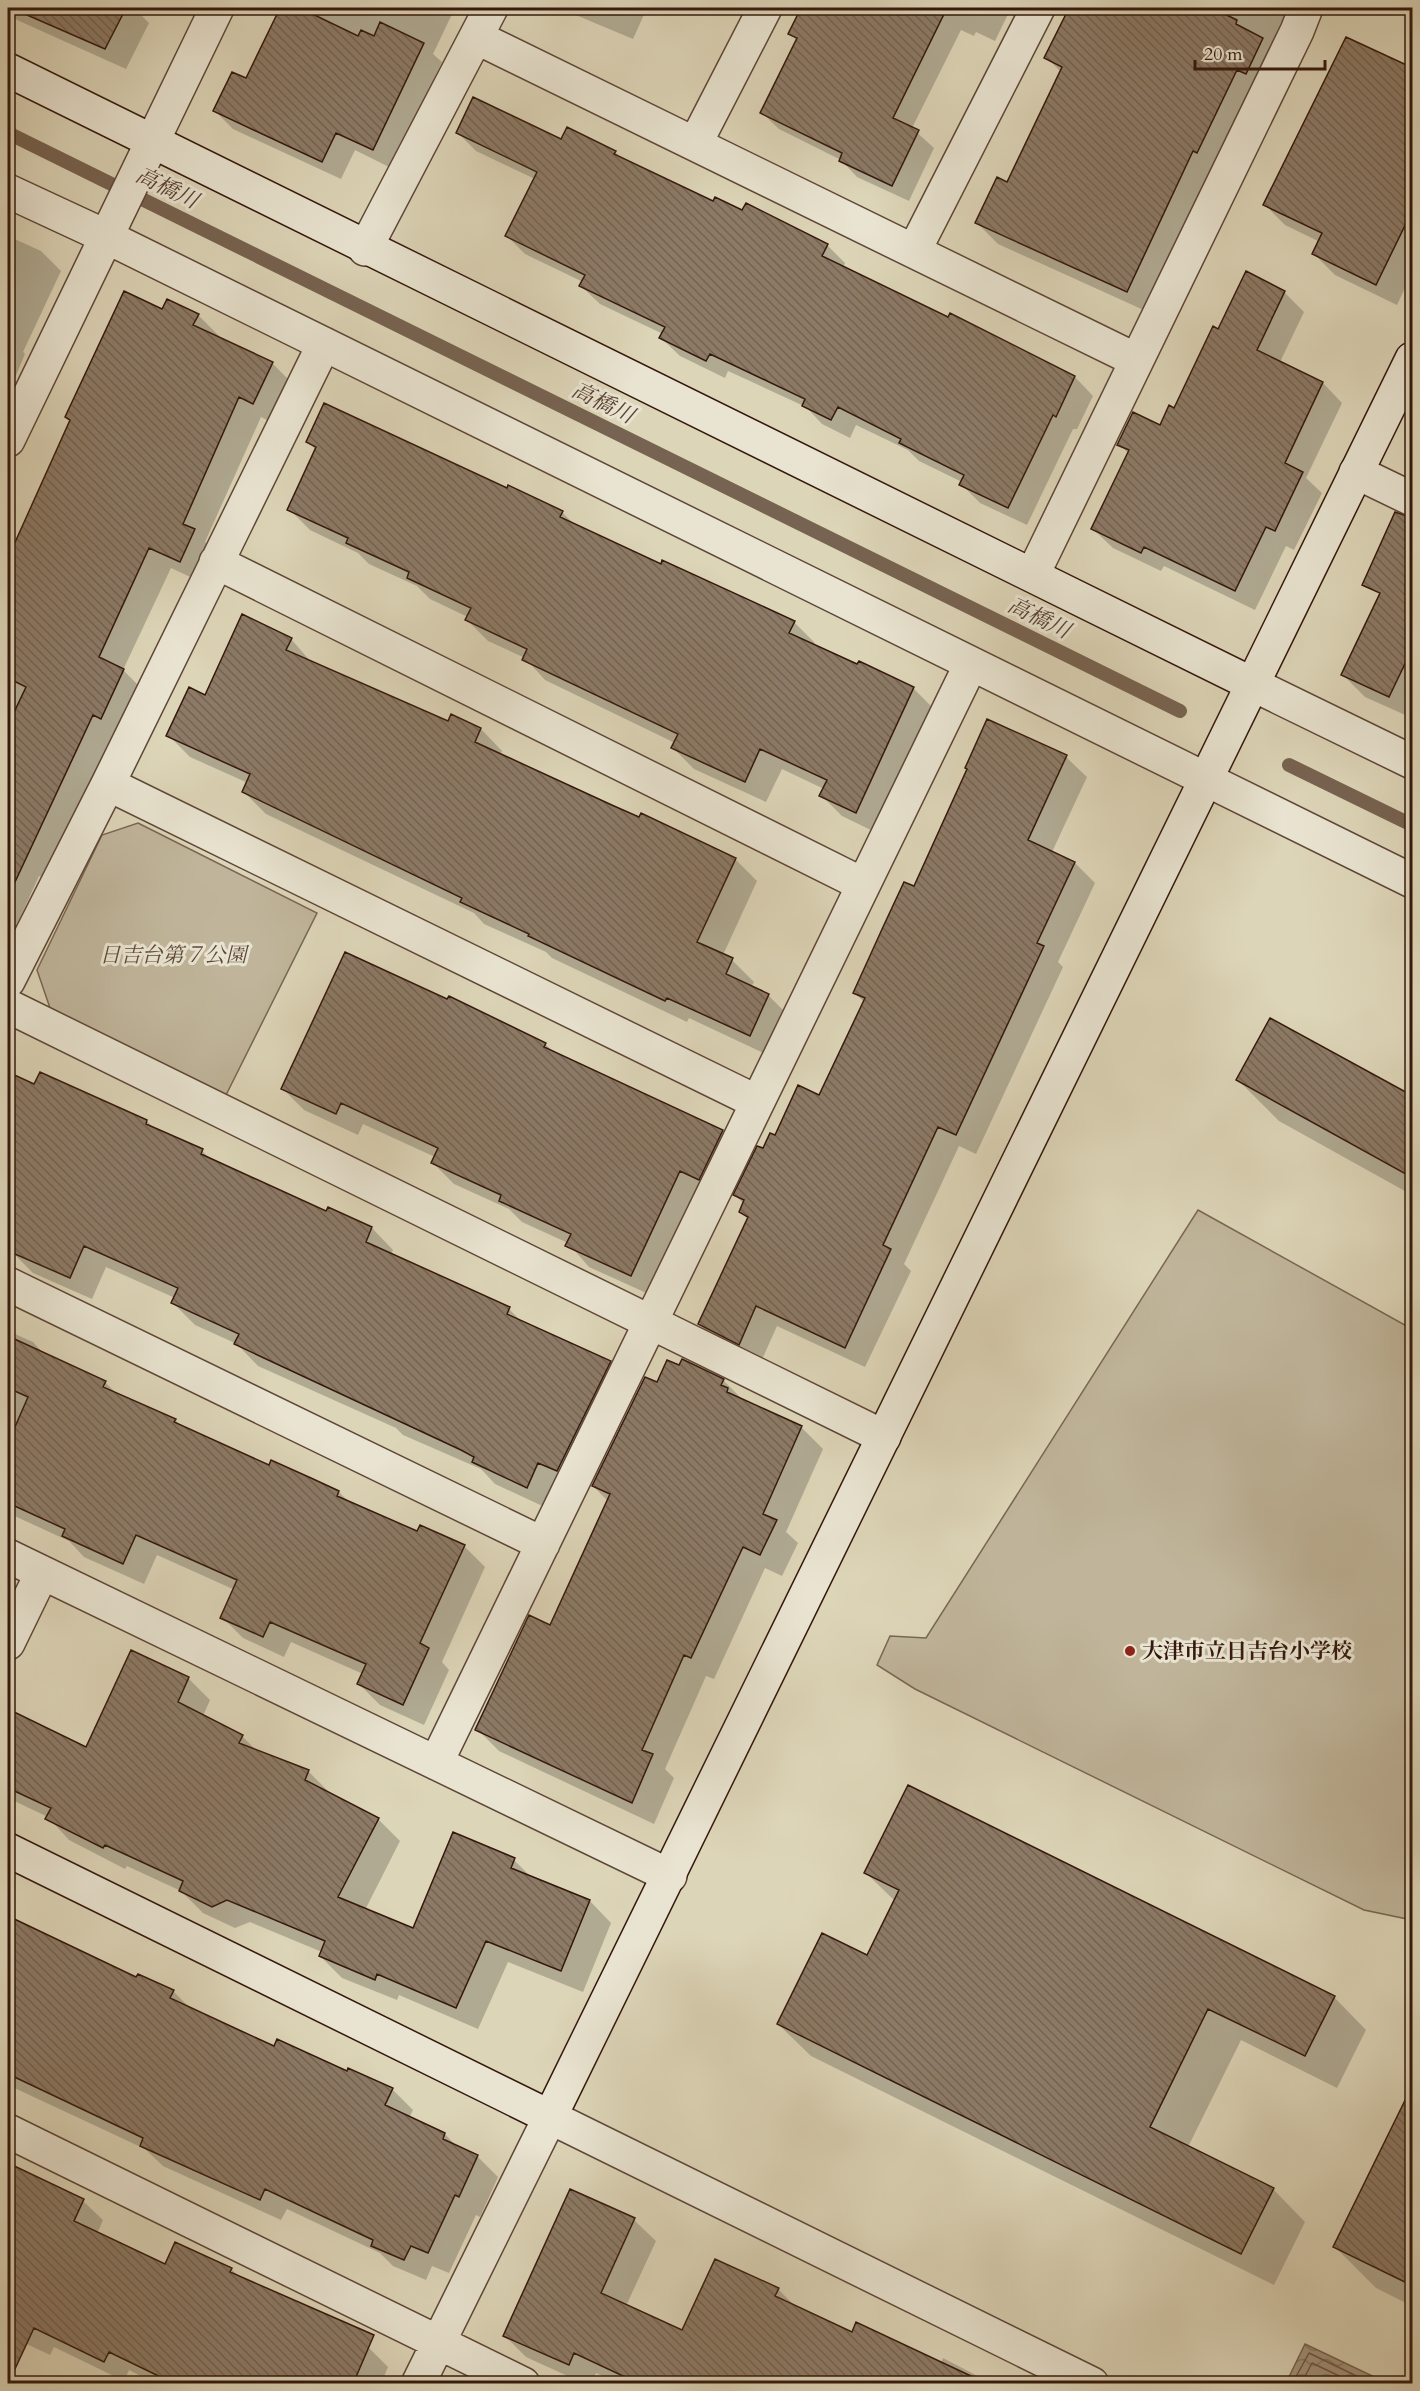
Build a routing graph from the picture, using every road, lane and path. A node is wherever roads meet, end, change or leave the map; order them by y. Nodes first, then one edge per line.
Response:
1 (217, 8) edge
2 (491, 8) edge
3 (765, 8) edge
4 (1038, 8) edge
5 (1306, 8) edge
6 (476, 38) junction
7 (8, 70) edge
8 (153, 140) junction
9 (694, 144) junction
10 (8, 191) edge
11 (114, 224) junction
12 (366, 249) junction
13 (914, 251) junction
14 (324, 344) junction
15 (1413, 359) edge
16 (1136, 360) junction
17 (8, 440) edge
18 (1356, 472) junction
19 (1413, 499) edge
20 (216, 562) junction
21 (1033, 574) junction
22 (970, 664) junction
23 (1252, 684) junction
24 (1413, 762) edge
25 (1206, 779) junction
26 (108, 784) junction
27 (1413, 881) edge
28 (862, 884) junction
29 (8, 981) edge
30 (8, 1006) edge
31 (757, 1102) junction
32 (8, 1284) edge
33 (651, 1322) junction
34 (884, 1437) junction
35 (543, 1544) junction
36 (8, 1556) edge
37 (42, 1573) junction
38 (8, 1643) edge
39 (436, 1763) junction
40 (8, 1850) edge
41 (670, 1876) junction
42 (550, 2117) junction
43 (8, 2131) edge
44 (438, 2342) junction
45 (418, 2384) edge
46 (523, 2384) edge
47 (1092, 2384) edge

1 - 8 street
2 - 6 street
3 - 9 street
4 - 13 street
5 - 16 street
6 - 9 street
6 - 12 street
7 - 8 street
8 - 11 street
8 - 12 street
9 - 13 street
10 - 11 street
11 - 14 street
11 - 17 street
12 - 21 street
13 - 16 street
14 - 20 street
14 - 22 street
15 - 18 street
16 - 21 street
18 - 19 street
18 - 23 street
20 - 26 street
20 - 28 street
21 - 23 street
22 - 25 street
22 - 28 street
23 - 24 street
23 - 25 street
25 - 27 street
25 - 34 street
26 - 29 street
26 - 31 street
28 - 31 street
30 - 33 street
31 - 33 street
32 - 35 street
33 - 34 street
33 - 35 street
34 - 41 street
35 - 39 street
36 - 37 street
37 - 38 street
37 - 39 street
39 - 41 street
40 - 42 street
41 - 42 street
42 - 44 street
42 - 47 street
43 - 44 street
44 - 45 street
44 - 46 street

